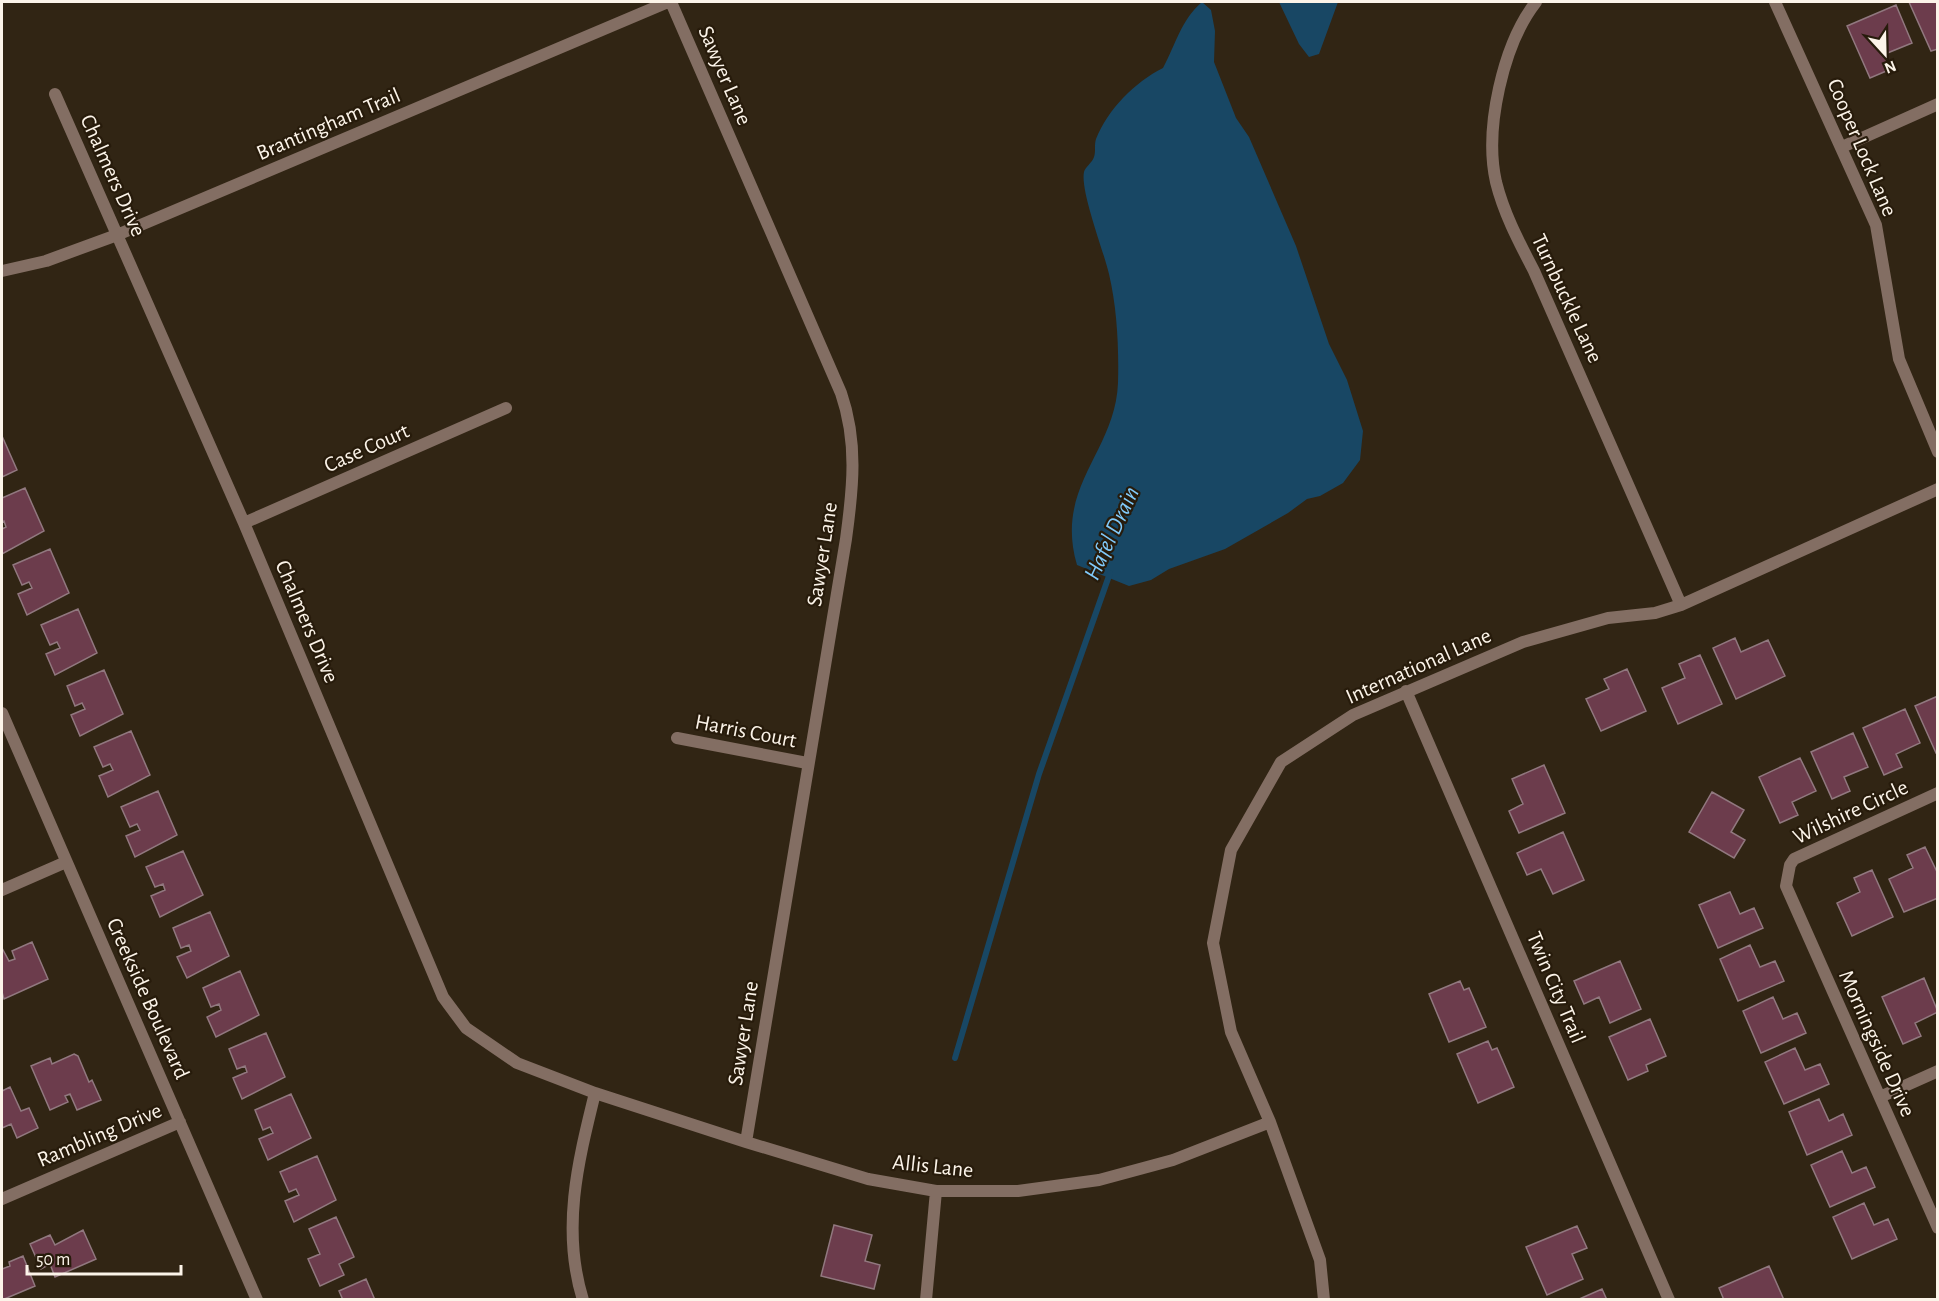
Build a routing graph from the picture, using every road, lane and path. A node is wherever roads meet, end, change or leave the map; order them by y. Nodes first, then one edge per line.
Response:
1 (669, 2) edge
2 (1536, 2) edge
3 (1776, 2) edge
4 (55, 94) dead end
5 (1938, 104) edge
6 (1842, 147) junction
7 (117, 235) junction
8 (2, 271) edge
9 (506, 408) dead end
10 (1938, 452) edge
11 (1938, 489) edge
12 (244, 523) junction
13 (1681, 605) junction
14 (1406, 691) junction
15 (2, 713) edge
16 (676, 738) dead end
17 (807, 763) junction
18 (1938, 793) edge
19 (66, 862) junction
20 (1788, 873) joint
21 (2, 890) edge
22 (1938, 1071) edge
23 (596, 1093) junction
24 (1880, 1097) junction
25 (180, 1122) junction
26 (1270, 1122) junction
27 (746, 1142) junction
28 (936, 1191) junction
29 (2, 1199) edge
30 (1938, 1228) edge
31 (257, 1299) edge
32 (583, 1299) edge
33 (926, 1299) edge
34 (1324, 1299) edge
35 (1669, 1299) edge

1 - 7 street, Brantingham Trail
1 - 17 street, Sawyer Lane
2 - 13 street, Turnbuckle Lane
3 - 6 street, Cooper Lock Lane
4 - 7 street, Chalmers Drive
5 - 6 street
6 - 10 street, Cooper Lock Lane
7 - 8 street, Brantingham Trail
7 - 12 street, Chalmers Drive
9 - 12 street, Case Court
11 - 13 street, International Lane
12 - 23 street, Chalmers Drive
13 - 14 street, International Lane
14 - 26 street, International Lane
14 - 35 street, Twin City Trail
15 - 19 street, Creekside Boulevard
16 - 17 street, Harris Court
17 - 27 street, Sawyer Lane
18 - 20 street, Wilshire Circle
19 - 21 street
19 - 25 street, Creekside Boulevard
20 - 24 street, Morningside Drive
22 - 24 street
23 - 27 street, Allis Lane
23 - 32 street
24 - 30 street, Morningside Drive
25 - 29 street, Rambling Drive
25 - 31 street, Creekside Boulevard
26 - 28 street, Allis Lane
26 - 34 street, International Lane
27 - 28 street, Allis Lane
28 - 33 street

